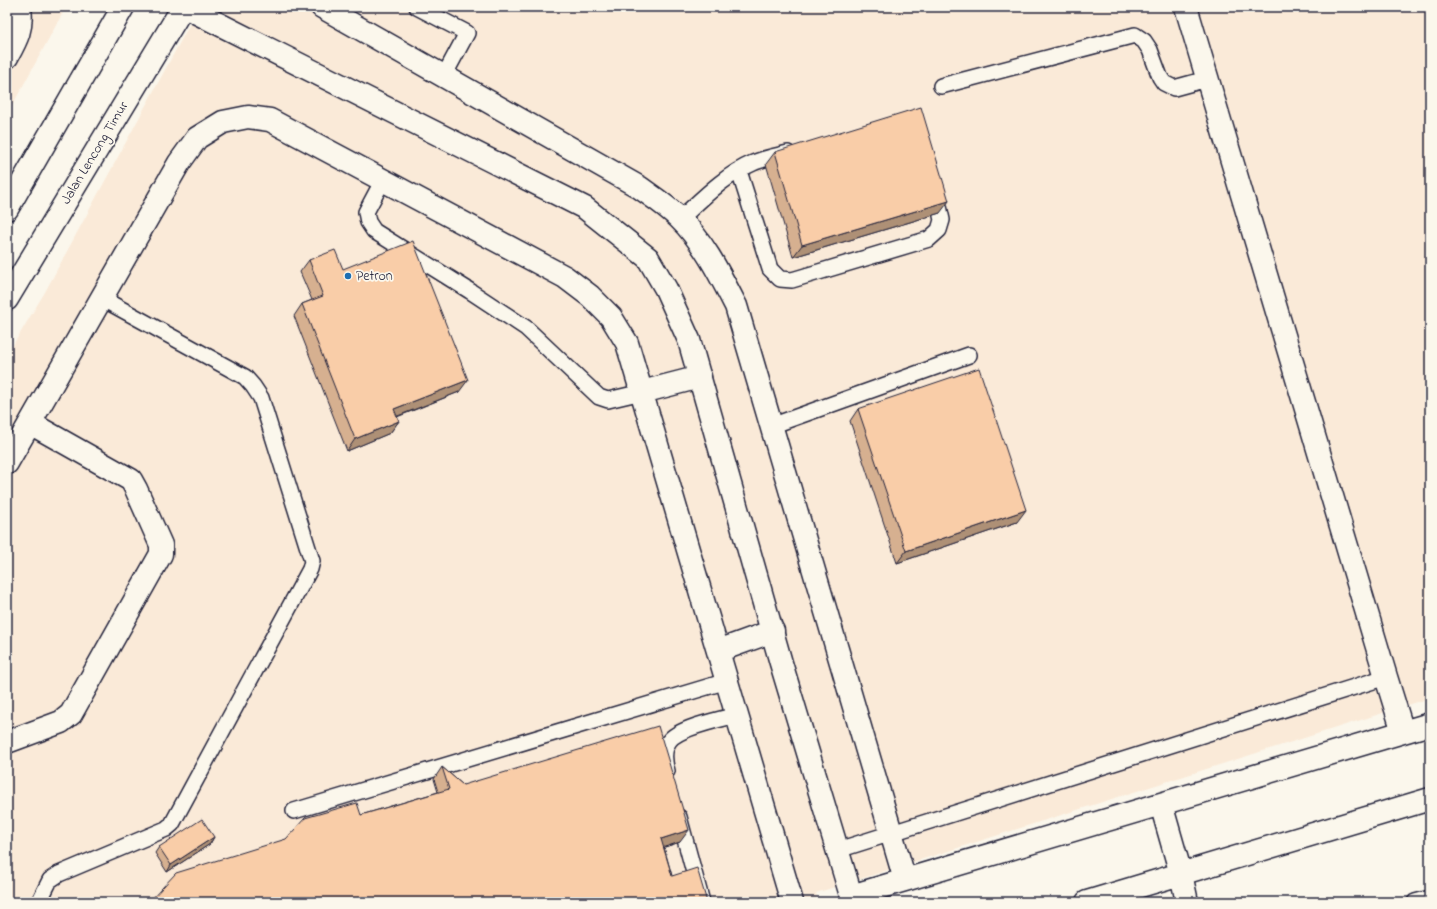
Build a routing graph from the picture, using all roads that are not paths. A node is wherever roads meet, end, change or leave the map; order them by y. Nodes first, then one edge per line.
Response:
1 (20, 7) edge
2 (123, 7) edge
3 (184, 7) edge
4 (322, 7) edge
5 (417, 7) edge
6 (1186, 7) edge
7 (7, 57) edge
8 (444, 76) junction
9 (1207, 79) junction
10 (941, 86) dead end
11 (798, 150) edge
12 (740, 171) junction
13 (384, 180) junction
14 (933, 182) edge
15 (7, 209) edge
16 (680, 219) junction
17 (101, 298) junction
18 (7, 299) edge
19 (969, 355) dead end
20 (700, 377) junction
21 (642, 392) junction
22 (30, 423) junction
23 (772, 426) junction
24 (7, 463) edge
25 (773, 631) junction
26 (718, 650) junction
27 (1386, 677) junction
28 (727, 681) junction
29 (737, 715) junction
30 (1430, 724) edge
31 (1403, 732) junction
32 (7, 742) edge
33 (672, 788) edge
34 (1430, 799) edge
35 (676, 803) edge
36 (1161, 804) junction
37 (294, 811) dead end
38 (891, 833) junction
39 (838, 850) junction
40 (1181, 874) junction
41 (905, 880) junction
42 (1430, 898) edge
43 (852, 899) edge
44 (39, 902) edge
45 (702, 902) edge
46 (792, 902) edge
47 (1086, 902) edge
48 (1187, 902) edge
49 (1415, 902) edge

1 - 7 main road
2 - 15 main road
3 - 18 main road, Jalan Lencong Timur
3 - 20 main road
4 - 8 main road
5 - 8 lane
6 - 9 main road
8 - 16 main road
9 - 10 lane
9 - 27 main road
11 - 12 lane
12 - 14 lane
12 - 16 lane
13 - 17 main road
13 - 21 main road
13 - 21 lane
16 - 23 main road
17 - 22 main road
17 - 44 lane
19 - 23 lane
20 - 21 main road
20 - 25 main road
21 - 26 main road
22 - 24 main road
22 - 32 main road
23 - 38 main road
25 - 26 main road
25 - 39 main road
26 - 28 main road
27 - 31 main road
27 - 38 lane
28 - 29 main road
28 - 37 lane
29 - 33 lane
29 - 46 main road
30 - 31 main road
31 - 36 main road
34 - 40 main road
35 - 45 lane
36 - 40 main road
36 - 41 main road
38 - 39 lane
38 - 41 main road
39 - 43 main road
40 - 47 main road
40 - 48 main road
41 - 43 main road
42 - 49 lane

